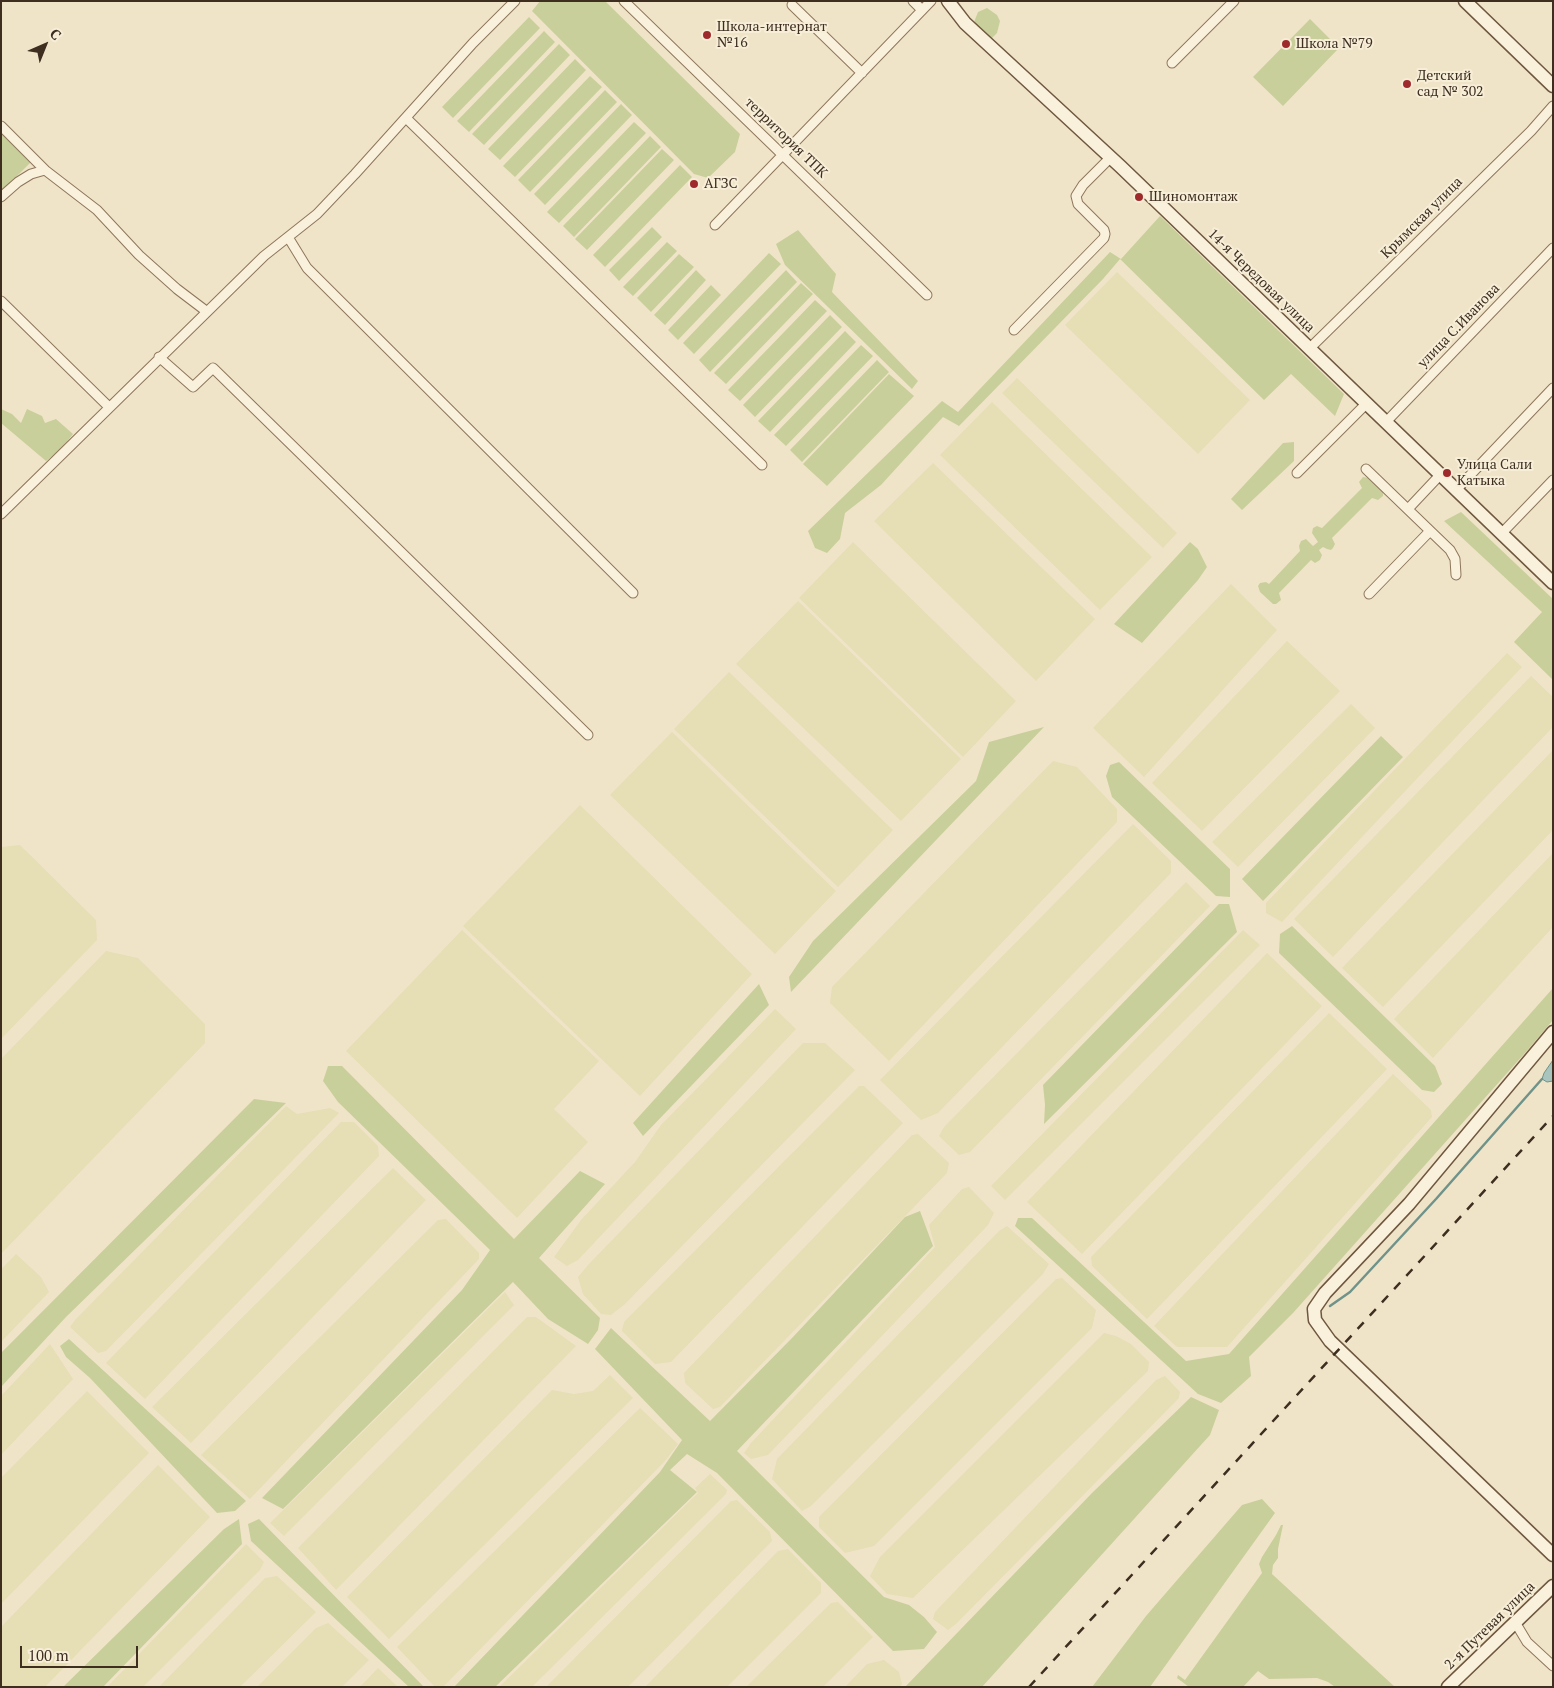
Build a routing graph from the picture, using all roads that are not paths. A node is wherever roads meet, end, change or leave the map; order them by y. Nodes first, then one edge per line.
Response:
1 (514, 1) edge
2 (624, 1) edge
3 (913, 1) edge
4 (931, 1) edge
5 (948, 1) edge
6 (1234, 1) edge
7 (1466, 1) edge
8 (792, 5) dead end
9 (922, 10) junction
10 (1172, 63) dead end
11 (862, 73) junction
12 (1553, 86) edge
13 (1553, 106) edge
14 (406, 118) junction
15 (1, 126) edge
16 (784, 155) junction
17 (1110, 158) junction
18 (45, 170) junction
19 (1, 197) edge
20 (715, 224) dead end
21 (288, 237) junction
22 (1553, 248) edge
23 (927, 295) dead end
24 (1, 301) edge
25 (206, 311) junction
26 (1014, 330) dead end
27 (1309, 349) junction
28 (160, 357) junction
29 (1553, 388) edge
30 (1366, 404) junction
31 (109, 407) junction
32 (1386, 422) junction
33 (762, 465) dead end
34 (1366, 469) dead end
35 (1297, 473) dead end
36 (1440, 475) junction
37 (1553, 480) edge
38 (1456, 490) junction
39 (1408, 509) junction
40 (1, 514) edge
41 (1430, 531) junction
42 (1501, 534) junction
43 (1456, 574) dead end
44 (1552, 581) edge
45 (633, 593) dead end
46 (1369, 594) dead end
47 (588, 735) dead end
48 (1553, 1032) edge
49 (1553, 1555) edge
50 (1553, 1586) edge
51 (1515, 1622) junction
52 (1553, 1666) edge
53 (1448, 1687) edge

1 - 14 street
2 - 16 street, территория ТПК
3 - 9 street
4 - 9 street
5 - 17 main road, 14-я Чередовая улица
6 - 10 street
7 - 12 main road
8 - 11 street
9 - 11 street
11 - 16 street
13 - 27 street, Крымская улица
14 - 21 street
14 - 33 street
15 - 18 street
16 - 20 street
16 - 23 street, территория ТПК
17 - 26 street
17 - 27 main road, 14-я Чередовая улица
18 - 19 street
18 - 25 street
21 - 25 street
21 - 45 street
22 - 32 street, улица С.Иванова
24 - 31 street
25 - 28 street
27 - 30 main road, 14-я Чередовая улица
28 - 31 street
28 - 47 street
29 - 38 street
30 - 32 main road, 14-я Чередовая улица
30 - 35 street
31 - 40 street
32 - 36 main road, 14-я Чередовая улица
34 - 39 street
36 - 38 main road, 14-я Чередовая улица
36 - 39 street
37 - 42 street
38 - 42 main road, 14-я Чередовая улица
39 - 41 street
41 - 43 street
41 - 46 street
42 - 44 main road, 14-я Чередовая улица
48 - 49 main road
50 - 51 main road, 2-я Путевая улица
51 - 52 street
51 - 53 main road, 2-я Путевая улица

